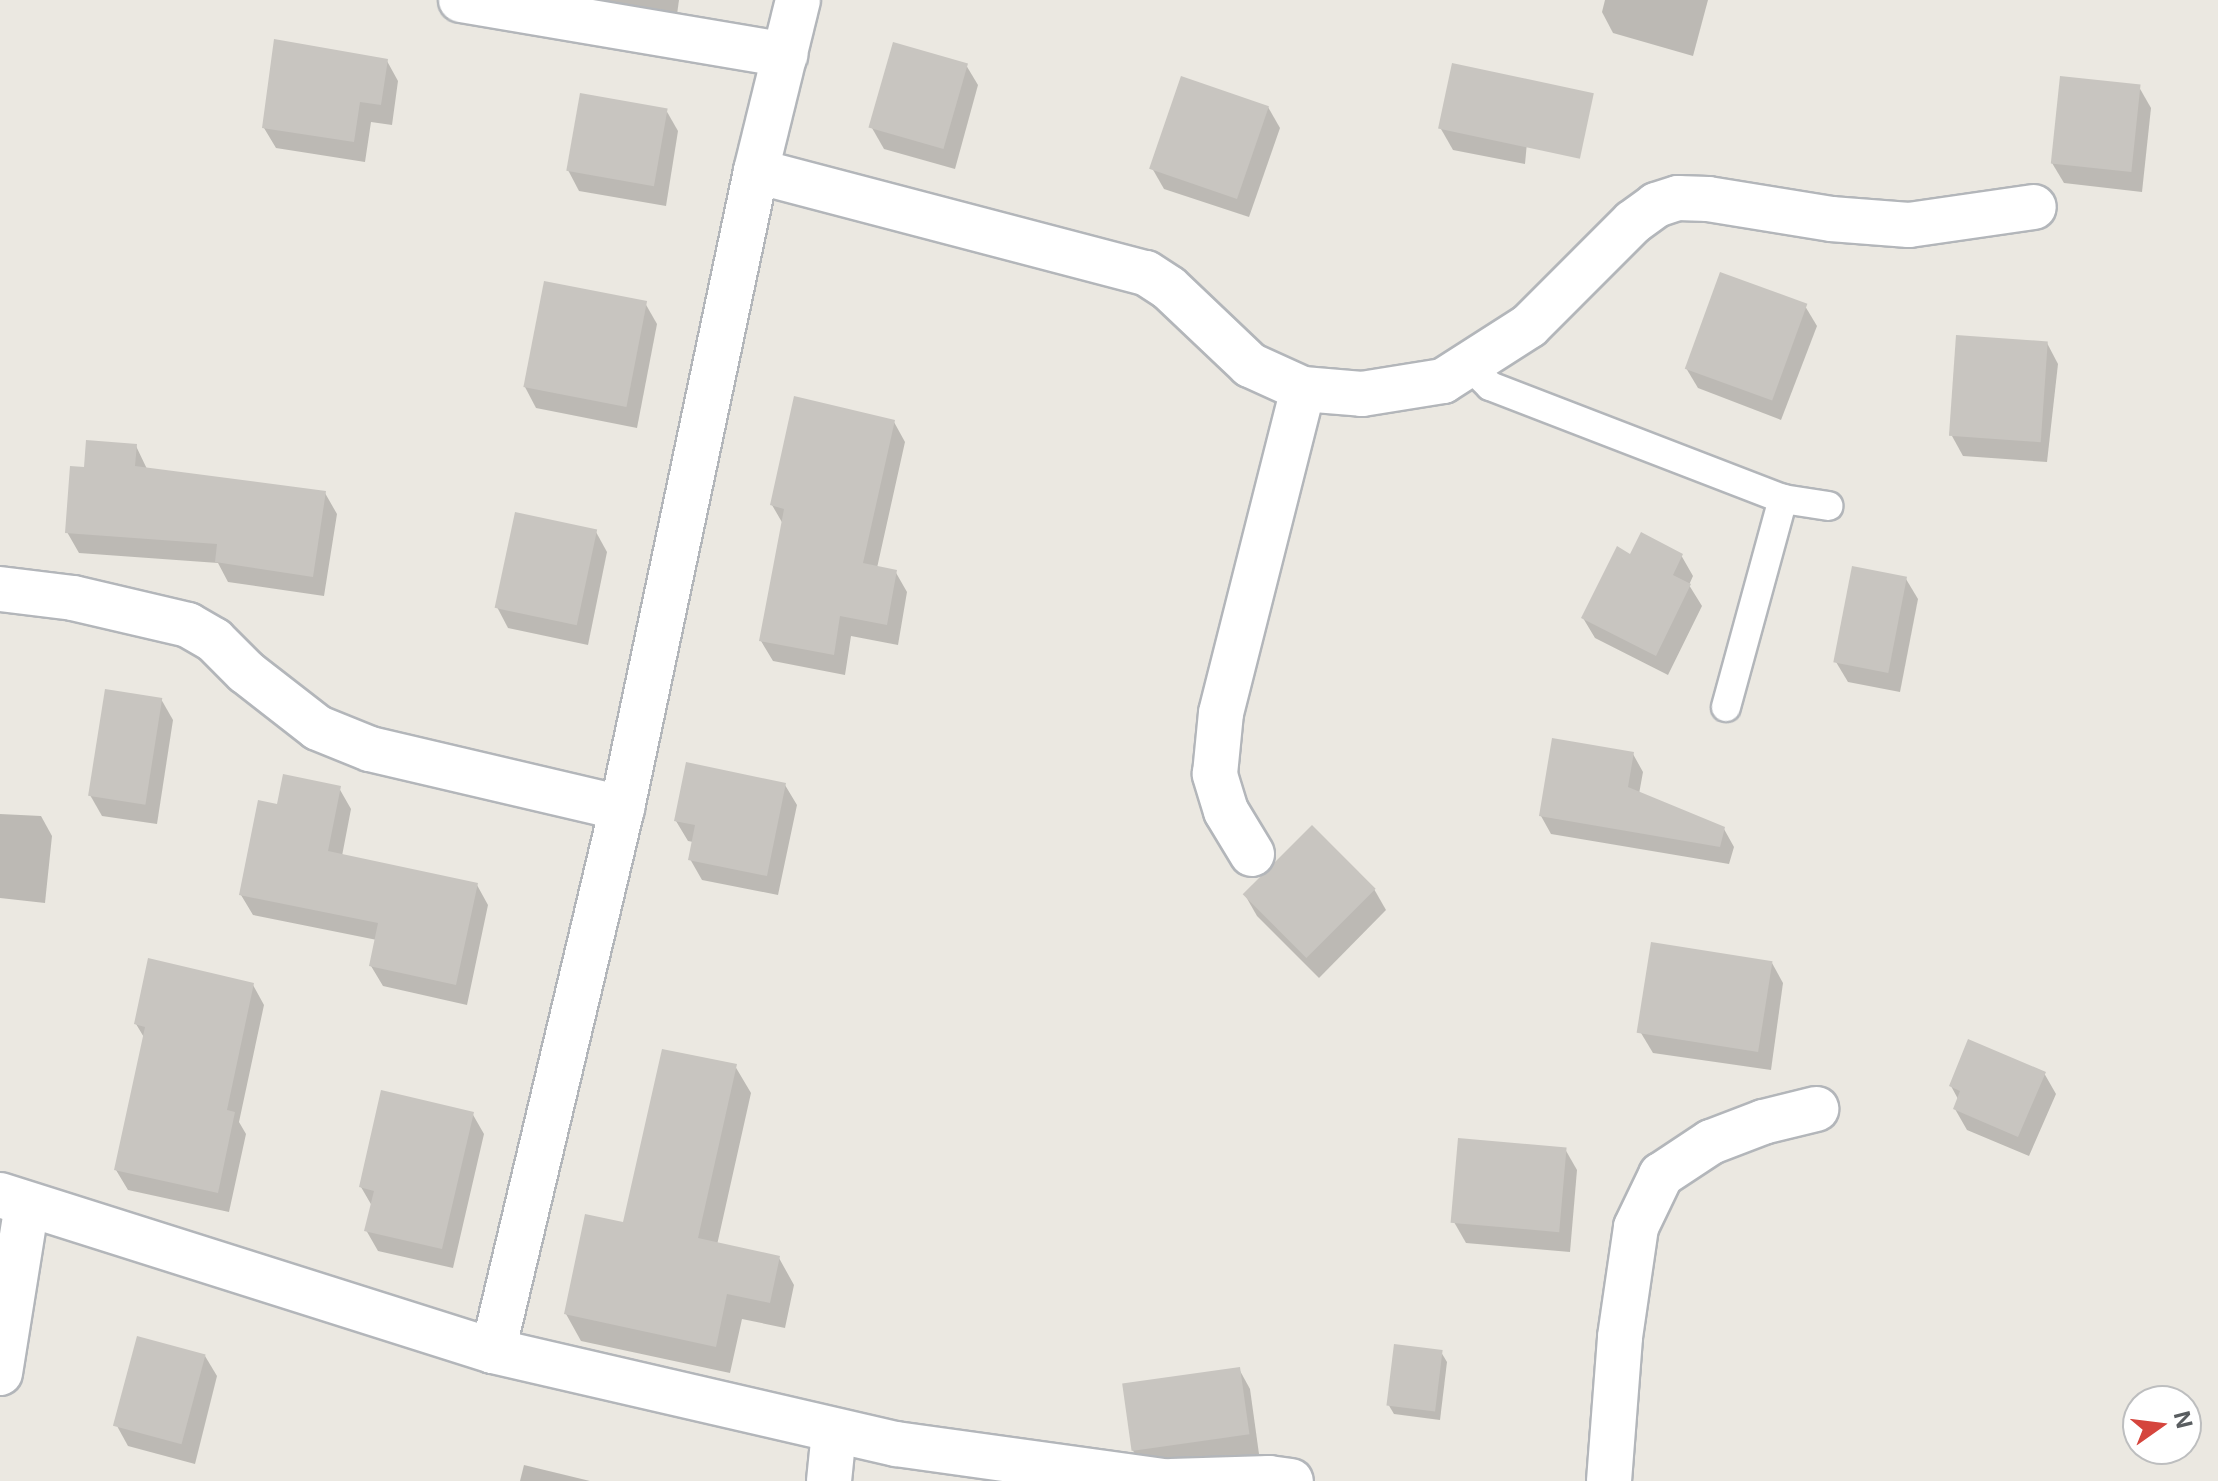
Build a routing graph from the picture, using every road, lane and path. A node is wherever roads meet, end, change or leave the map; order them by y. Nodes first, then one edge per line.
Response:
1 (461, 0) edge
2 (798, 0) edge
3 (785, 55) junction
4 (756, 171) junction
5 (2034, 207) dead end
6 (1469, 365) junction
7 (1303, 389) junction
8 (1783, 499) junction
9 (1828, 506) dead end
10 (0, 589) edge
11 (1726, 707) dead end
12 (622, 808) junction
13 (1252, 854) dead end
14 (1816, 1109) dead end
15 (13, 1200) edge
16 (493, 1351) junction
17 (0, 1373) edge
18 (834, 1432) junction
19 (829, 1481) edge
20 (1163, 1481) edge
21 (1171, 1481) edge
22 (1291, 1481) edge
23 (1609, 1481) edge

1 - 3 street
2 - 3 street
3 - 4 street
4 - 7 street
4 - 12 street
5 - 6 street
6 - 7 street
6 - 8 lane
7 - 13 street
8 - 9 lane
8 - 11 lane
10 - 12 street
12 - 16 street
14 - 23 street
15 - 16 street
15 - 17 street
16 - 18 street
18 - 19 street
18 - 20 street
21 - 22 street

